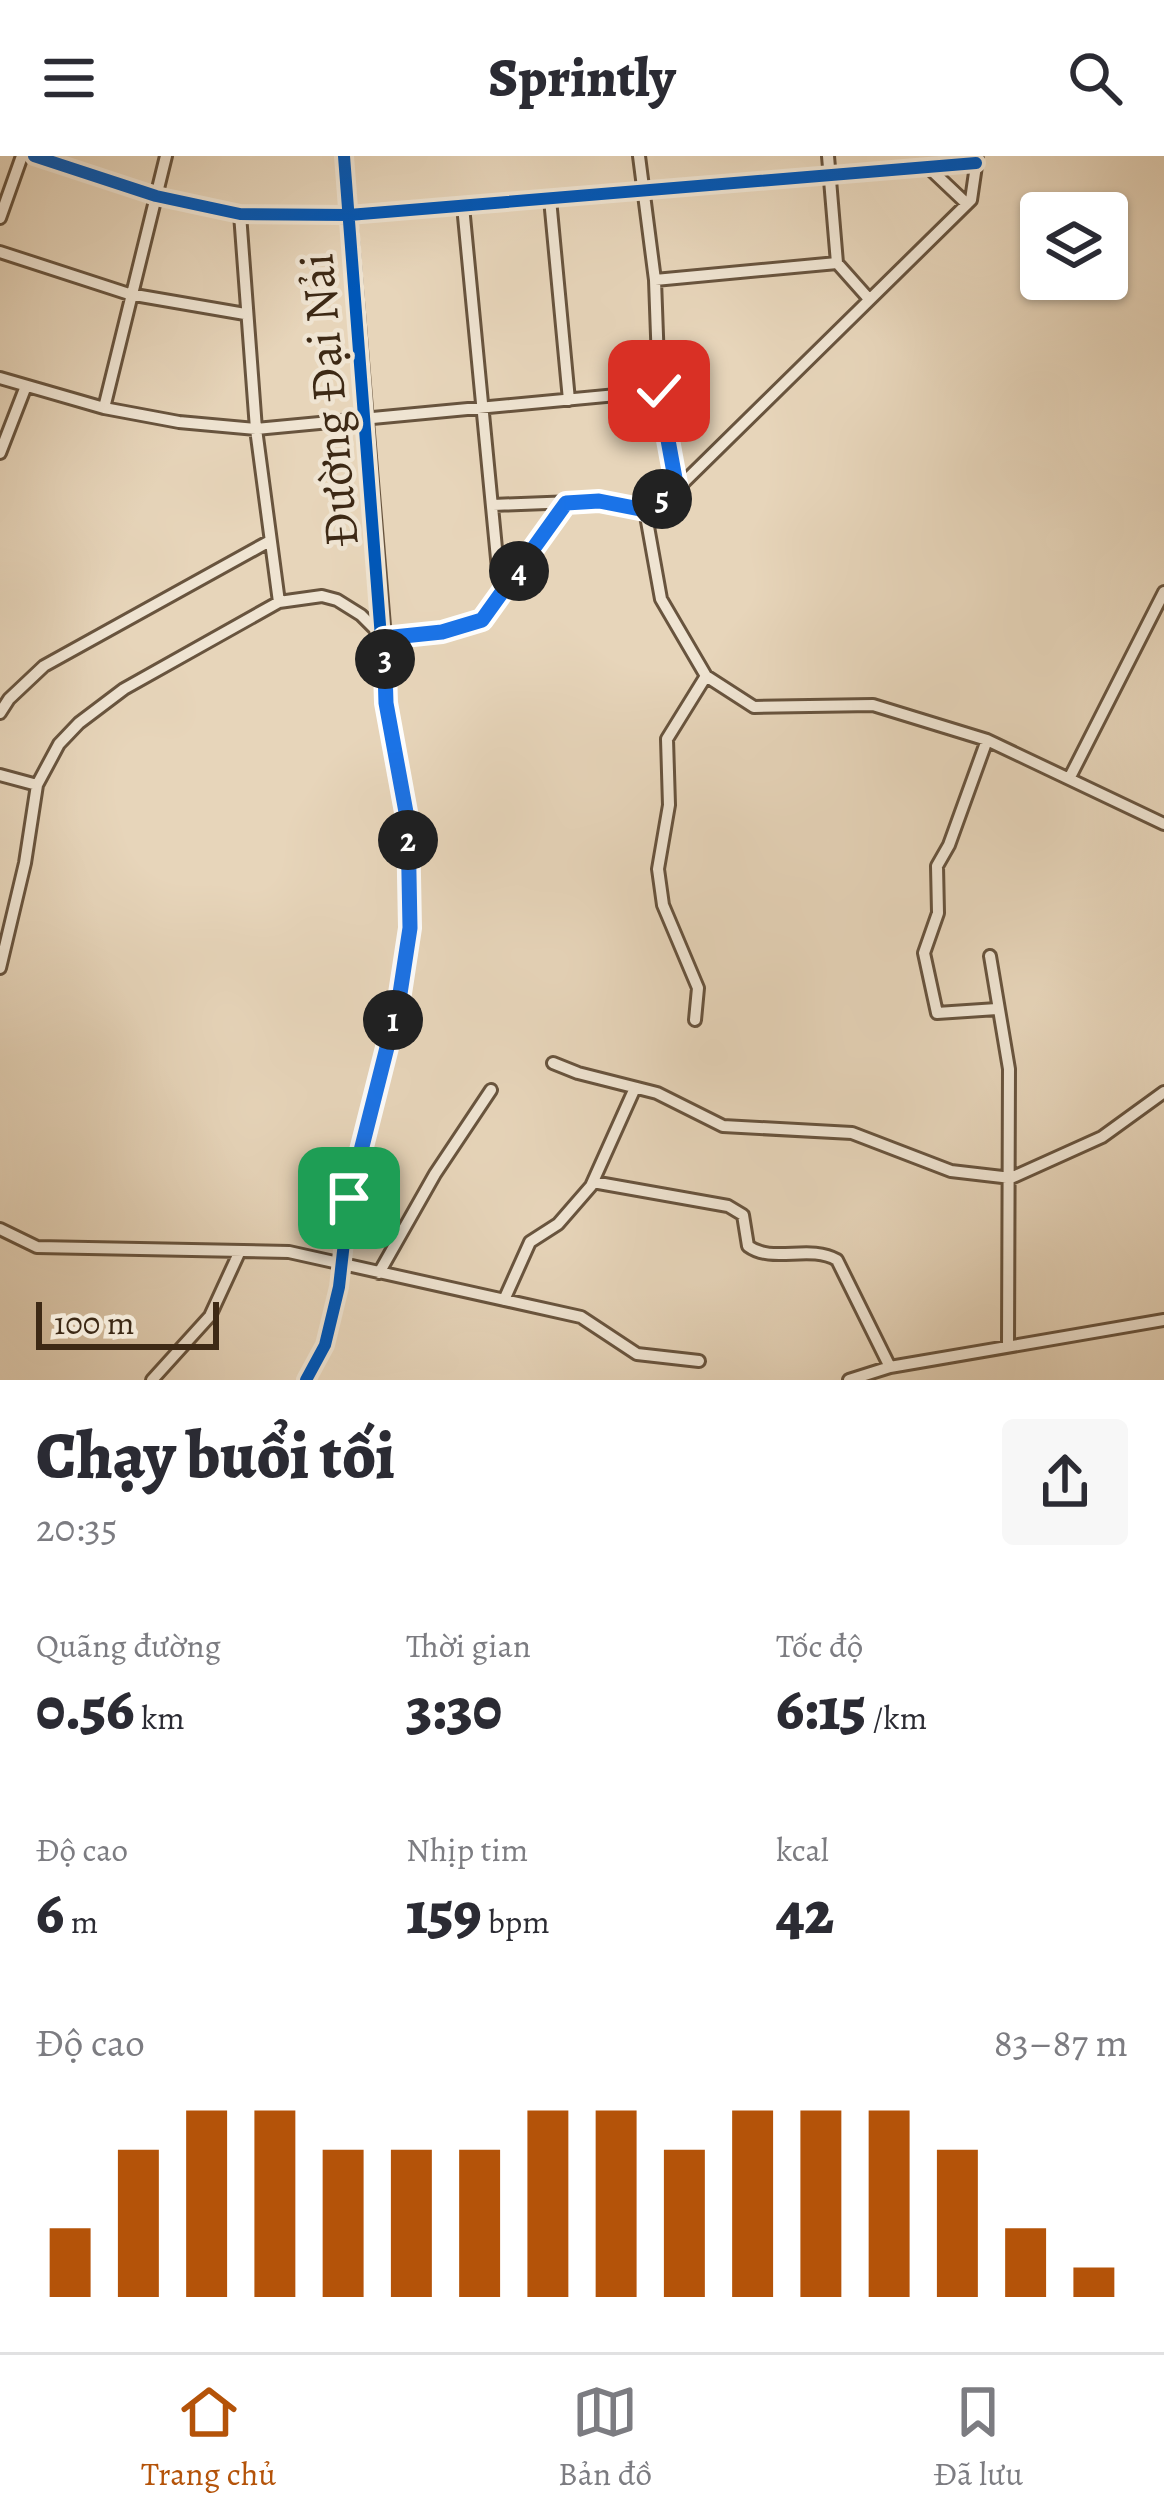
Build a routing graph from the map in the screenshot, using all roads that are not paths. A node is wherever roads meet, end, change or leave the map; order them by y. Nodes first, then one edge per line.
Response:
1 (22, 156) edge
2 (34, 156) edge
3 (166, 156) edge
4 (344, 156) edge
5 (639, 156) edge
6 (828, 156) edge
7 (977, 159) edge
8 (929, 168) junction
9 (829, 174) junction
10 (643, 191) junction
11 (156, 196) junction
12 (550, 199) junction
13 (968, 204) junction
14 (463, 206) junction
15 (240, 214) junction
16 (349, 215) junction
17 (0, 218) edge
18 (0, 252) edge
19 (837, 263) junction
20 (655, 280) junction
21 (129, 294) junction
22 (868, 299) junction
23 (245, 314) junction
24 (0, 378) edge
25 (26, 386) junction
26 (659, 391) junction
27 (569, 400) junction
28 (480, 407) junction
29 (104, 408) junction
30 (367, 419) junction
31 (256, 429) junction
32 (0, 453) edge
33 (677, 489) junction
34 (566, 503) junction
35 (493, 505) junction
36 (645, 510) junction
37 (268, 542) junction
38 (510, 584) junction
39 (1164, 592) edge
40 (279, 602) junction
41 (384, 638) junction
42 (706, 676) junction
43 (0, 713) edge
44 (987, 740) junction
45 (0, 776) edge
46 (1070, 777) junction
47 (38, 785) junction
48 (1164, 824) edge
49 (990, 956) dead end
50 (0, 968) edge
51 (997, 1009) junction
52 (695, 1020) dead end
53 (553, 1063) dead end
54 (635, 1088) junction
55 (491, 1090) dead end
56 (1164, 1092) edge
57 (1011, 1178) junction
58 (593, 1183) junction
59 (0, 1229) edge
60 (239, 1253) junction
61 (340, 1261) junction
62 (379, 1274) junction
63 (504, 1300) junction
64 (1164, 1319) edge
65 (1008, 1346) junction
66 (699, 1361) dead end
67 (890, 1367) junction
68 (152, 1380) edge
69 (306, 1380) edge
70 (849, 1380) edge

1 - 17 street
2 - 11 street
3 - 11 street
4 - 16 street, Đường Đại Nải
5 - 10 street
6 - 9 street
7 - 8 street
7 - 13 street
8 - 9 street
8 - 13 street
9 - 10 street
9 - 19 street
10 - 12 street
10 - 20 street
11 - 15 street
11 - 21 street
12 - 14 street
12 - 27 street
13 - 22 street
14 - 16 street
14 - 28 street
15 - 16 street
15 - 23 street
16 - 30 street, Đường Đại Nải
18 - 21 street
19 - 20 street
19 - 22 street
20 - 26 street
21 - 23 street
21 - 29 street
22 - 33 street
23 - 31 street
24 - 25 street
25 - 29 street
25 - 32 street
26 - 27 street
26 - 33 street
27 - 28 street
28 - 30 street
28 - 35 street
29 - 31 street
30 - 31 street
30 - 41 street, Đường Đại Nải
31 - 37 street
33 - 36 street
34 - 35 street
34 - 36 street
34 - 38 street
35 - 38 street
36 - 42 street
37 - 40 street
37 - 43 street
38 - 41 street
39 - 46 street
40 - 41 street
40 - 47 street
41 - 61 street
42 - 44 street
42 - 52 street
44 - 46 street
44 - 51 street
45 - 47 street
46 - 48 street
47 - 50 street
49 - 51 street
51 - 57 street
53 - 54 street
54 - 57 street
54 - 58 street
55 - 62 street
56 - 57 street
57 - 65 street
58 - 63 street
58 - 67 street
59 - 60 street
60 - 61 street
60 - 68 street
61 - 62 street
61 - 69 street
62 - 63 street
63 - 66 street
64 - 65 street
65 - 67 street
67 - 70 street

